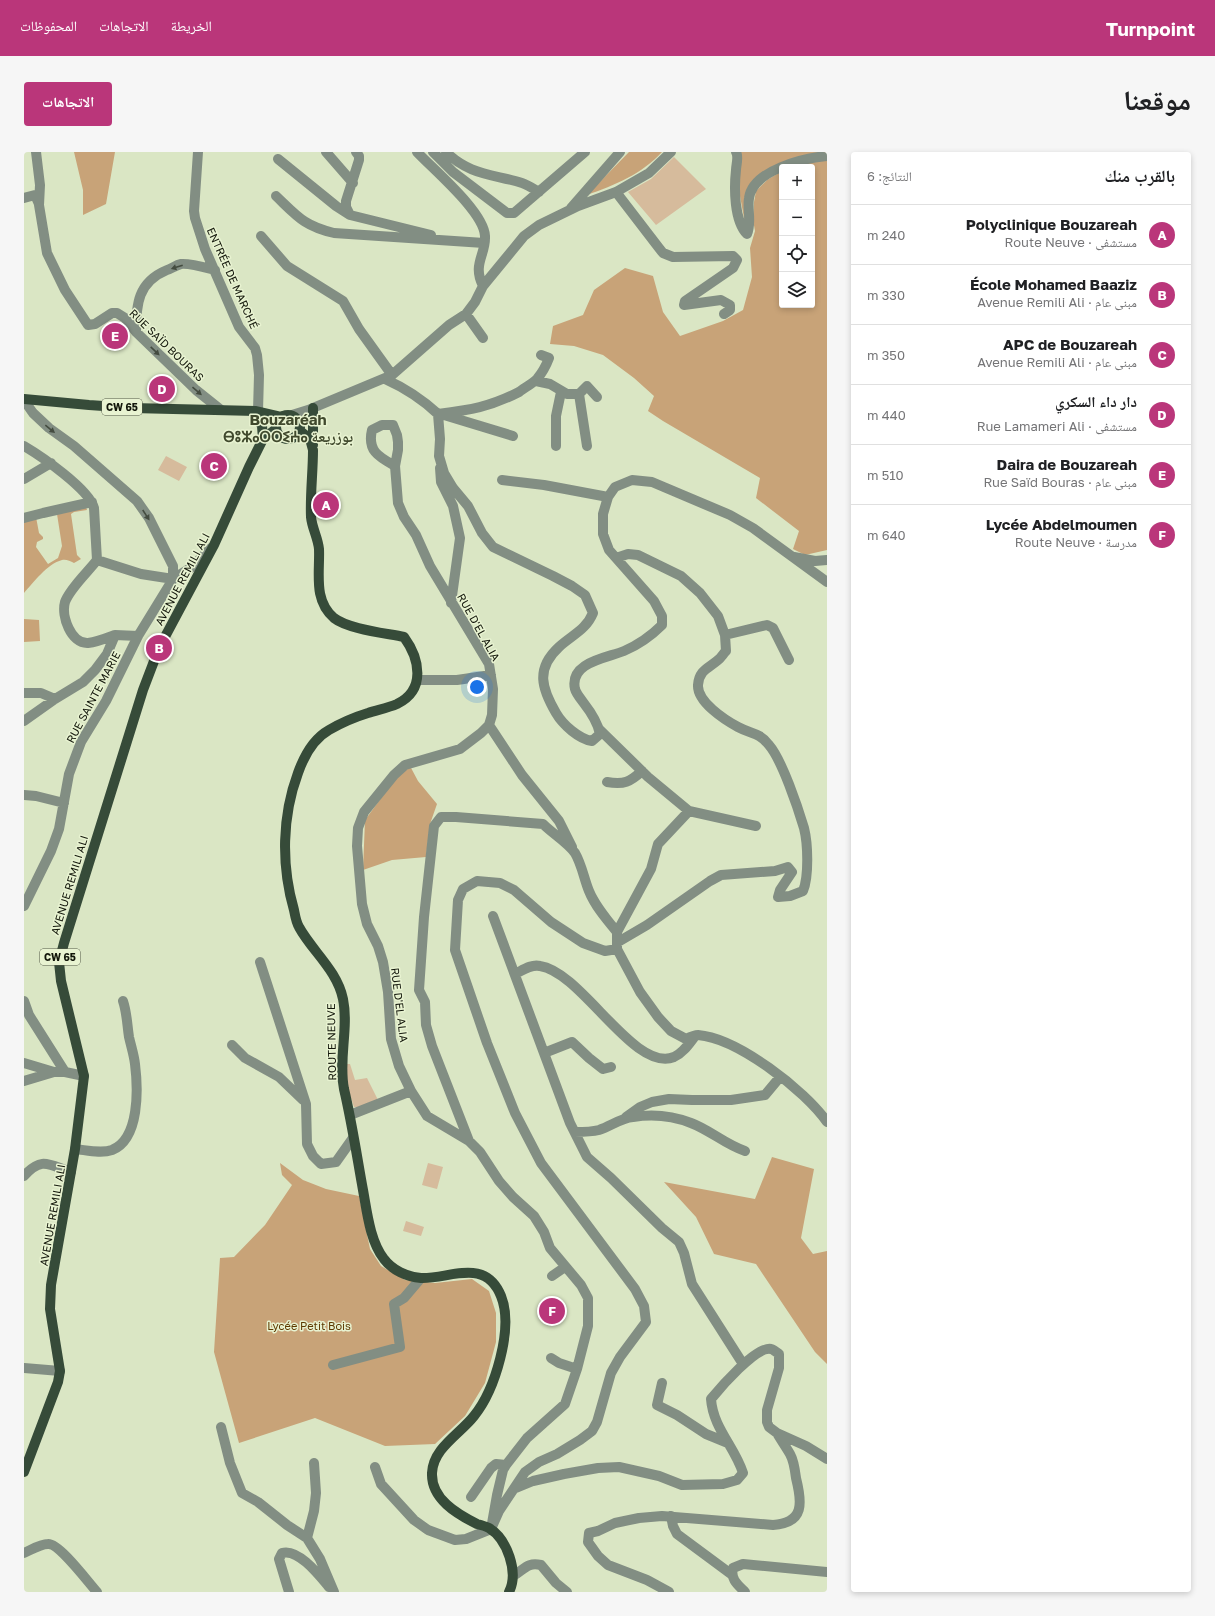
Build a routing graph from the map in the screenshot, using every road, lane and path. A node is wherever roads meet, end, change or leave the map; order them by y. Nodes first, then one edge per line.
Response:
1 (36, 152) edge
2 (198, 152) edge
3 (326, 152) edge
4 (356, 152) edge
5 (417, 152) edge
6 (433, 152) edge
7 (446, 152) edge
8 (585, 152) edge
9 (620, 152) edge
10 (671, 152) edge
11 (736, 152) edge
12 (827, 156) edge
13 (278, 159) dead end
14 (353, 183) junction
15 (539, 192) junction
16 (616, 192) junction
17 (276, 196) dead end
18 (24, 198) edge
19 (39, 205) junction
20 (568, 211) junction
21 (350, 215) junction
22 (405, 229) junction
23 (261, 236) dead end
24 (415, 238) junction
25 (461, 242) junction
26 (484, 243) junction
27 (215, 270) junction
28 (483, 286) junction
29 (466, 314) junction
30 (724, 314) dead end
31 (136, 332) junction
32 (483, 338) dead end
33 (541, 355) dead end
34 (389, 377) junction
35 (536, 381) junction
36 (561, 392) junction
37 (579, 394) junction
38 (597, 397) dead end
39 (24, 399) edge
40 (311, 409) junction
41 (221, 410) junction
42 (254, 413) junction
43 (438, 414) junction
44 (287, 416) junction
45 (278, 430) junction
46 (298, 430) junction
47 (513, 436) dead end
48 (263, 439) junction
49 (24, 446) edge
50 (556, 446) dead end
51 (587, 446) dead end
52 (313, 447) junction
53 (439, 456) junction
54 (51, 463) junction
55 (395, 466) dead end
56 (24, 479) edge
57 (502, 480) dead end
58 (608, 497) junction
59 (92, 502) junction
60 (24, 518) edge
61 (214, 545) junction
62 (790, 556) junction
63 (616, 558) junction
64 (97, 560) junction
65 (827, 560) edge
66 (173, 579) junction
67 (827, 582) edge
68 (452, 602) junction
69 (115, 635) junction
70 (725, 635) junction
71 (138, 636) junction
72 (789, 660) dead end
73 (490, 675) junction
74 (417, 680) junction
75 (24, 693) edge
76 (55, 699) junction
77 (24, 721) edge
78 (489, 725) junction
79 (599, 729) junction
80 (642, 771) junction
81 (607, 782) dead end
82 (24, 795) edge
83 (64, 803) junction
84 (689, 811) junction
85 (756, 826) dead end
86 (575, 854) junction
87 (24, 906) edge
88 (493, 916) dead end
89 (617, 941) junction
90 (260, 962) dead end
91 (515, 974) junction
92 (24, 1001) edge
93 (123, 1001) dead end
94 (697, 1035) junction
95 (232, 1045) dead end
96 (544, 1053) junction
97 (24, 1063) edge
98 (611, 1067) dead end
99 (60, 1072) junction
100 (84, 1076) junction
101 (780, 1077) junction
102 (24, 1081) edge
103 (411, 1091) junction
104 (306, 1104) junction
105 (350, 1114) junction
106 (624, 1119) junction
107 (827, 1122) edge
108 (575, 1132) junction
109 (354, 1138) junction
110 (469, 1141) junction
111 (75, 1149) junction
112 (746, 1151) dead end
113 (71, 1172) junction
114 (24, 1176) edge
115 (565, 1267) junction
116 (552, 1276) dead end
117 (421, 1278) junction
118 (551, 1358) dead end
119 (333, 1364) dead end
120 (743, 1364) junction
121 (24, 1368) edge
122 (577, 1368) junction
123 (60, 1371) junction
124 (662, 1383) dead end
125 (221, 1427) dead end
126 (777, 1433) junction
127 (728, 1444) junction
128 (827, 1459) edge
129 (314, 1463) dead end
130 (506, 1465) junction
131 (375, 1467) dead end
132 (24, 1472) edge
133 (516, 1488) junction
134 (471, 1497) dead end
135 (670, 1516) junction
136 (491, 1529) junction
137 (307, 1538) junction
138 (24, 1553) edge
139 (731, 1571) junction
140 (827, 1572) edge
141 (513, 1576) junction
142 (512, 1590) edge
143 (96, 1592) edge
144 (289, 1592) edge
145 (334, 1592) edge
146 (567, 1592) edge
147 (669, 1592) edge
148 (745, 1592) edge

1 - 19 street, RUE SAÏD BOURAS
2 - 27 street, ENTRÉE DE MARCHÉ
3 - 14 street
4 - 14 street
5 - 26 street
6 - 15 street
7 - 15 street
8 - 15 street
9 - 20 street
10 - 16 street
11 - 12 street
13 - 21 street
14 - 21 street
16 - 20 street
16 - 30 street
17 - 24 street
18 - 19 street
19 - 31 street, RUE SAÏD BOURAS
20 - 28 street
21 - 22 street
22 - 24 street
22 - 25 street
23 - 34 street
24 - 25 street
25 - 26 street
26 - 28 street
27 -> 31 street
27 - 42 street, ENTRÉE DE MARCHÉ
28 - 29 street
29 - 32 street
29 - 34 street
31 -> 41 street, RUE SAÏD BOURAS
33 - 35 street
34 - 40 street
34 - 43 street
35 - 36 street
35 - 43 street
36 - 37 street
36 - 50 street
37 - 38 street
37 - 51 street
39 - 41 main road, CW 65
39 -> 66 street
40 - 44 street
40 - 46 street
40 - 52 main road
41 - 42 main road, CW 65
42 - 44 main road
42 - 45 main road
42 - 48 main road
43 - 47 street
43 - 53 street
44 - 45 main road, AVENUE REMILI ALI
44 - 46 main road
45 - 46 main road
45 - 48 main road, AVENUE REMILI ALI / CW 65
46 - 52 main road
48 - 61 main road, AVENUE REMILI ALI / CW 65
49 - 54 street
52 - 74 main road
53 - 68 street
53 - 79 street
54 - 56 street
54 - 59 street
55 - 68 street, RUE D'EL ALIA
57 - 58 street
58 - 62 street
58 - 63 street
59 - 60 street
59 - 64 street
61 - 66 street, RUE SAINTE MARIE
61 - 100 main road, AVENUE REMILI ALI / CW 65
62 - 65 street
62 - 67 street
63 - 70 street
63 - 79 street
64 - 66 street
64 - 69 street
66 - 71 street, RUE SAINTE MARIE
68 - 73 street, RUE D'EL ALIA
69 - 71 street
69 - 76 street
70 - 72 street
70 - 89 street
71 - 83 street, RUE SAINTE MARIE
73 - 74 street
73 - 78 street, RUE D'EL ALIA
74 - 105 main road, ROUTE NEUVE
75 - 76 street
76 - 77 street
78 - 86 street
78 - 103 street, RUE D'EL ALIA
79 - 80 street
80 - 81 street
80 - 84 street
82 - 83 street
83 - 87 street, RUE SAINTE MARIE
84 - 85 street
84 - 89 street
86 - 89 street
86 - 110 street
88 - 91 street
89 - 94 street
89 - 133 street
90 - 104 street
91 - 94 street
91 - 96 street
92 - 99 street
93 - 111 street
94 - 101 street
95 - 104 street
96 - 98 street
96 - 108 street
97 - 99 street
99 - 100 street
99 - 102 street
100 - 111 main road, AVENUE REMILI ALI / CW 65
101 - 106 street
101 - 107 street
103 - 105 street
103 - 110 street, RUE D'EL ALIA
104 - 109 street
105 - 109 main road, ROUTE NEUVE
106 - 108 street
106 - 112 street
108 - 120 street
109 - 117 main road, ROUTE NEUVE
110 - 115 street
111 - 113 main road, AVENUE REMILI ALI / CW 65
113 - 114 street
113 - 123 main road, AVENUE REMILI ALI / CW 65
115 - 116 street
115 - 122 street
117 - 119 street
117 - 136 main road, ROUTE NEUVE
118 - 122 street
120 - 126 street
120 - 127 street
121 - 123 street
122 - 130 street
123 - 132 main road, AVENUE REMILI ALI / CW 65
124 - 127 street
125 - 137 street
126 - 128 street
126 - 135 street
127 - 133 street
129 - 137 street
130 - 134 street
130 - 136 street
131 - 136 street
133 - 136 street
135 - 139 street
135 - 147 street
136 - 141 main road
137 - 145 street
138 - 143 street
139 - 140 street
139 - 148 street
141 - 142 main road
141 - 146 street
144 - 145 street

